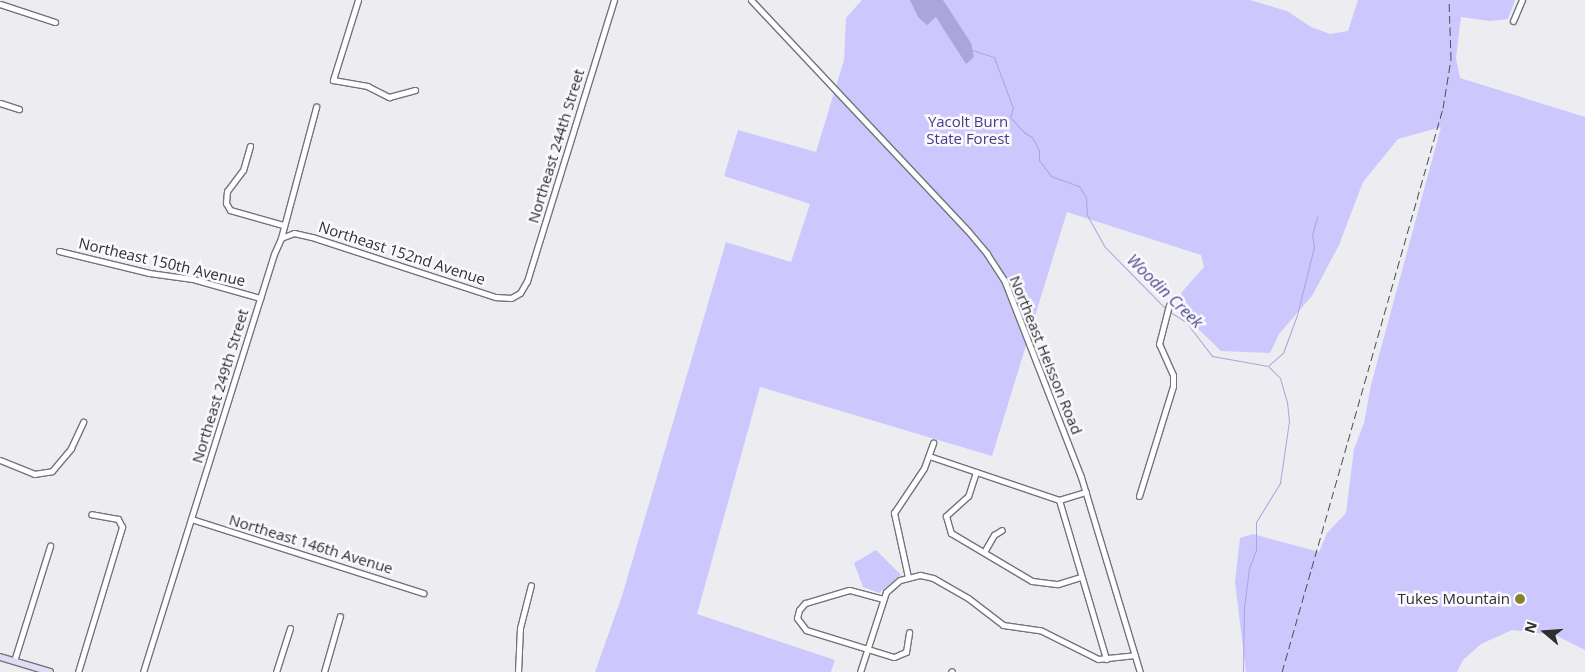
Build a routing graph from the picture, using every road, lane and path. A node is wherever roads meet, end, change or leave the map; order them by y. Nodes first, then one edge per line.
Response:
1 (358, 0) edge
2 (614, 0) edge
3 (1522, 0) edge
4 (753, 1) edge
5 (0, 4) edge
6 (1514, 21) dead end
7 (55, 22) dead end
8 (415, 90) dead end
9 (0, 103) edge
10 (316, 107) dead end
11 (19, 109) dead end
12 (250, 146) dead end
13 (283, 224) junction
14 (281, 238) junction
15 (58, 251) dead end
16 (516, 296) joint
17 (260, 298) junction
18 (1169, 305) dead end
19 (83, 422) dead end
20 (933, 443) dead end
21 (929, 456) junction
22 (0, 460) edge
23 (976, 472) junction
24 (1086, 492) junction
25 (1139, 496) dead end
26 (1059, 500) junction
27 (91, 514) dead end
28 (191, 519) junction
29 (1002, 530) dead end
30 (50, 546) dead end
31 (984, 552) junction
32 (908, 577) junction
33 (1082, 577) junction
34 (531, 585) dead end
35 (423, 593) dead end
36 (883, 599) junction
37 (340, 616) dead end
38 (290, 628) dead end
39 (909, 632) dead end
40 (868, 650) junction
41 (1134, 655) junction
42 (0, 657) edge
43 (1106, 659) junction
44 (14, 661) junction
45 (50, 672) edge
46 (78, 672) edge
47 (144, 672) edge
48 (276, 672) edge
49 (324, 672) edge
50 (518, 672) edge
51 (860, 672) edge
52 (1140, 672) edge

1 - 8 street
2 - 16 street, Northeast 244th Street
3 - 6 street
4 - 24 street, Northeast Heisson Road
5 - 7 street
9 - 11 street
10 - 13 street, Northeast 249th Street
12 - 13 street
13 - 14 street, Northeast 249th Street
14 - 16 street, Northeast 152nd Avenue
14 - 17 street, Northeast 249th Street
15 - 17 street, Northeast 150th Avenue
17 - 28 street, Northeast 249th Street
18 - 25 street
19 - 22 street
20 - 21 street
21 - 23 street
21 - 32 street
23 - 26 street
23 - 31 street
24 - 26 street
24 - 41 street, Northeast Heisson Road
26 - 33 street
27 - 46 street
28 - 35 street, Northeast 146th Avenue
28 - 47 street, Northeast 249th Street
29 - 31 street
30 - 44 street
31 - 33 street
32 - 36 street
32 - 43 street
33 - 43 street
34 - 50 street
36 - 40 street
36 - 40 street
37 - 49 street
38 - 48 street
39 - 40 street
40 - 51 street
41 - 43 street
41 - 52 street, Northeast Heisson Road
42 - 44 main road
44 - 45 main road

